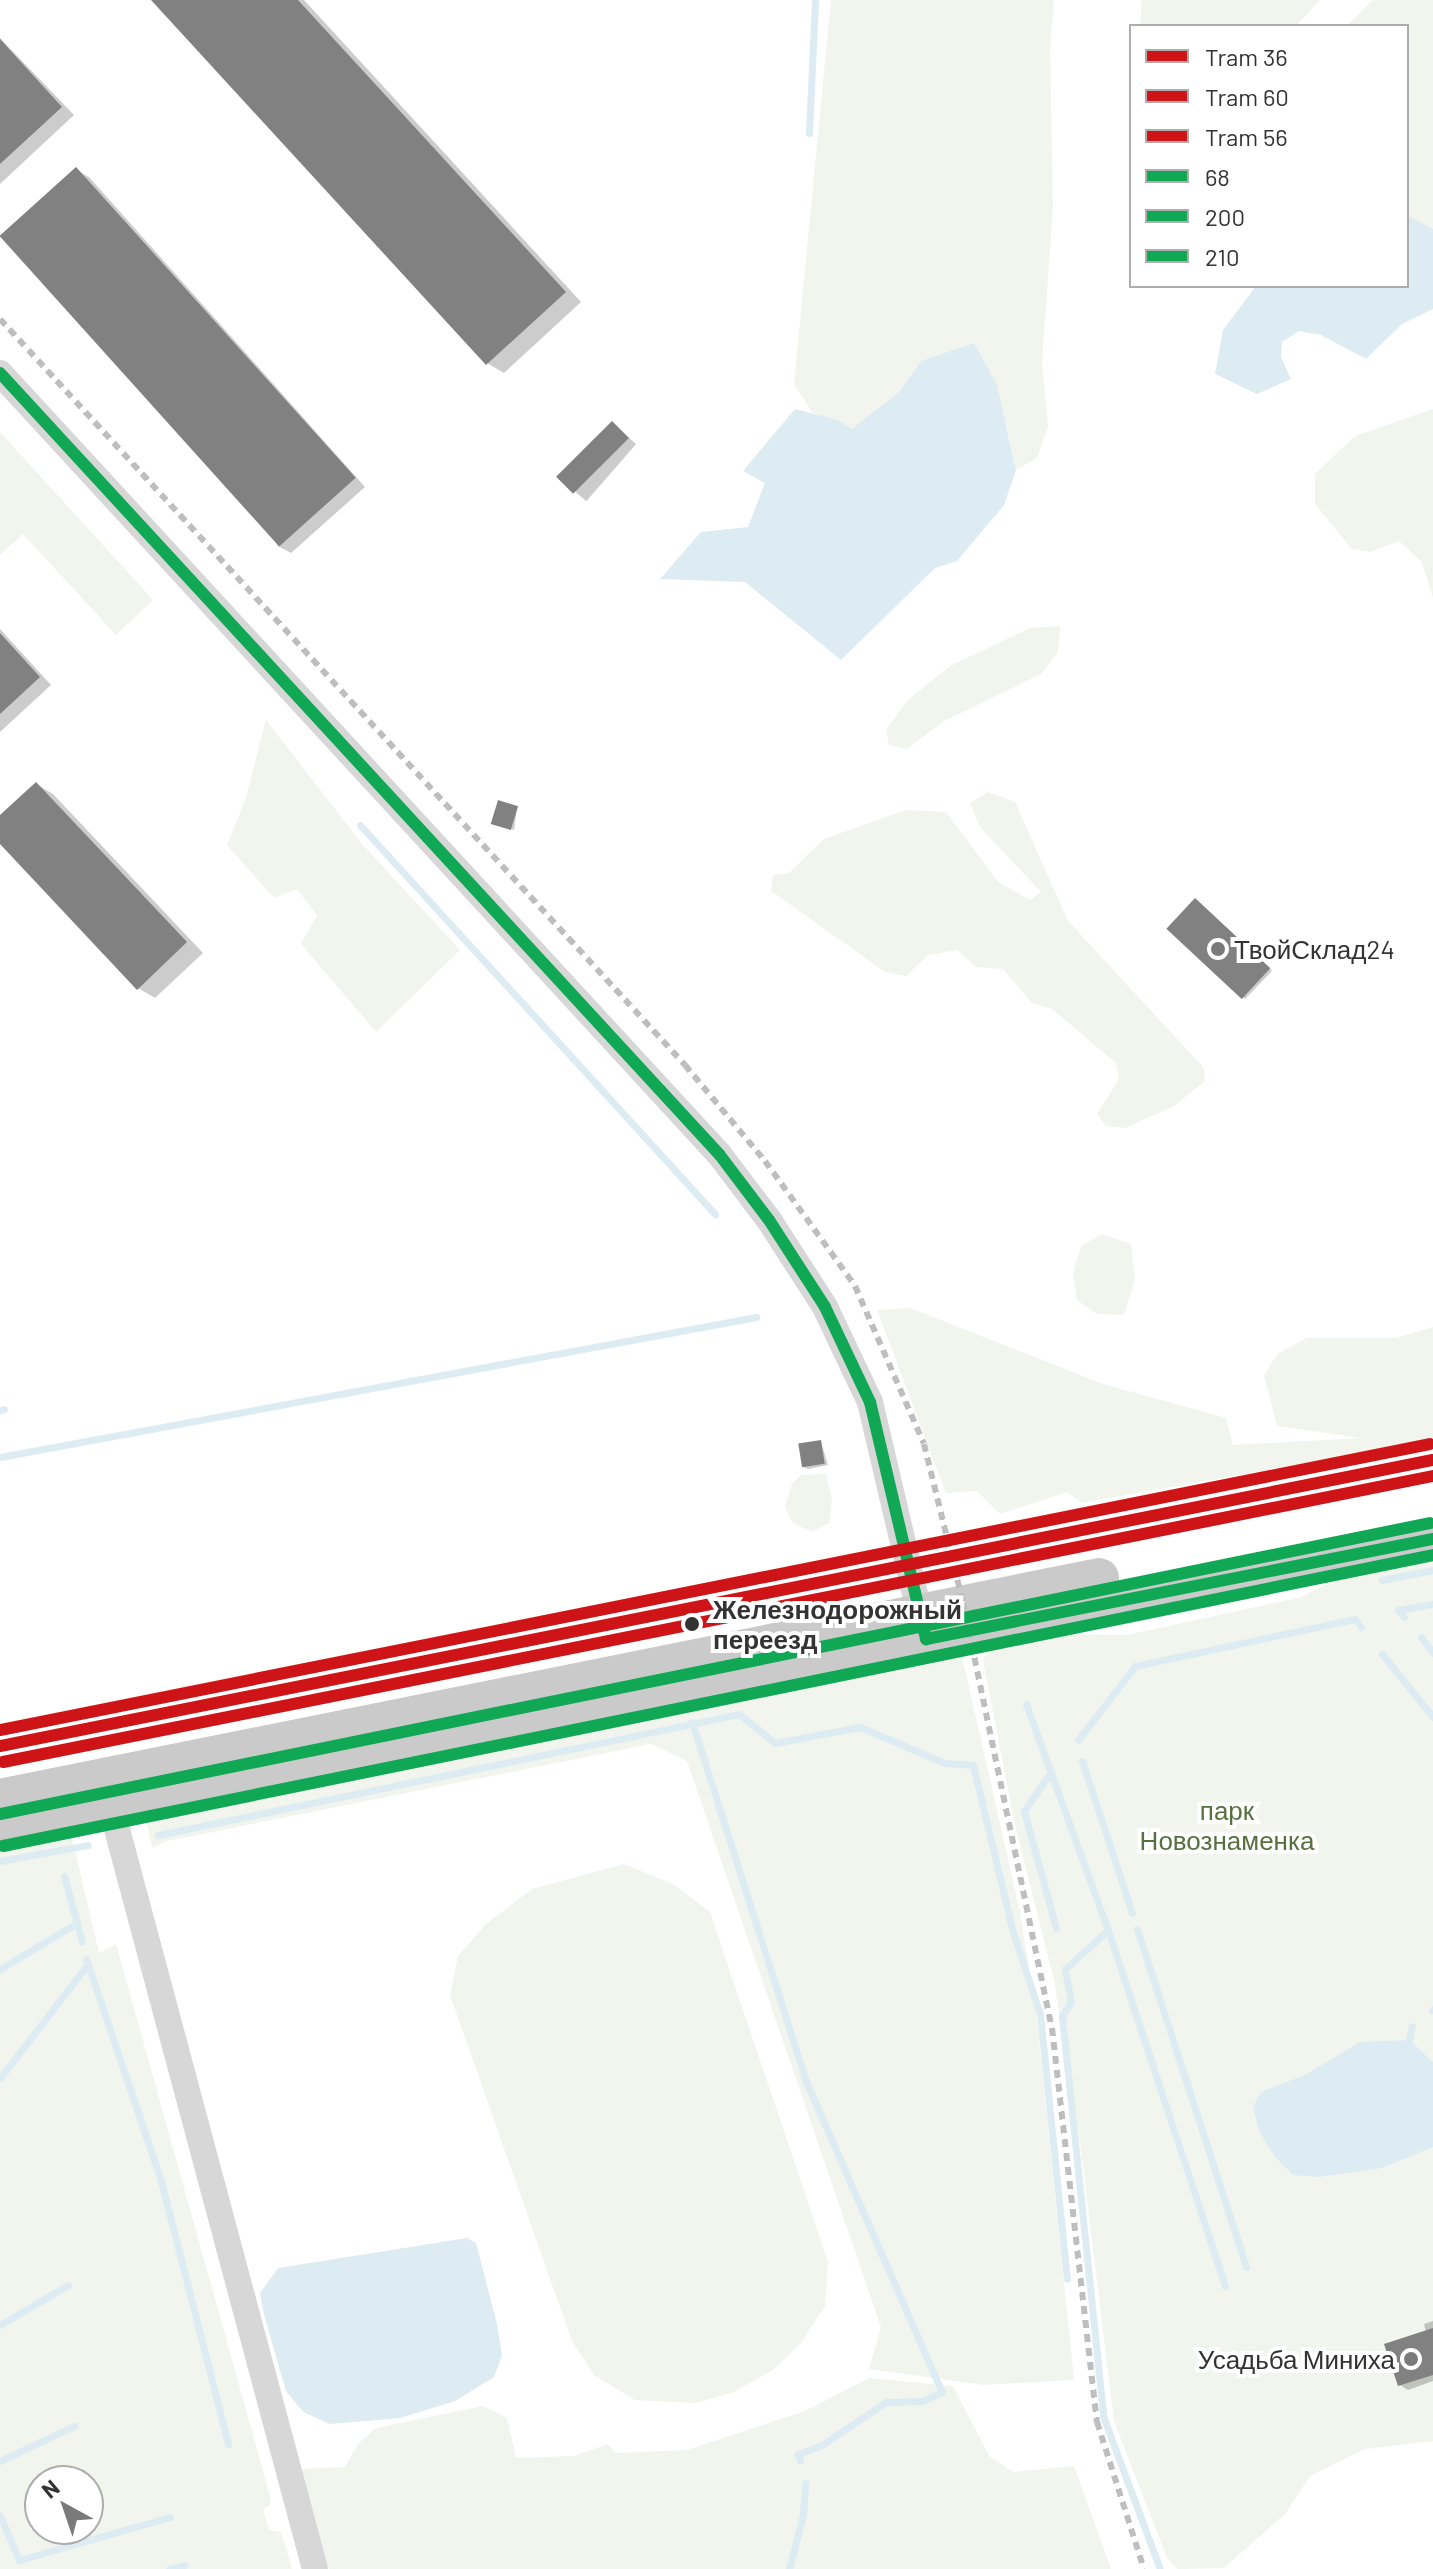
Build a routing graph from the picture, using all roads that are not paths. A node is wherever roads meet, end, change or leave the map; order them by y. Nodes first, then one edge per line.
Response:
1 (0, 373) edge
2 (1433, 1516) edge
3 (1433, 1539) edge
4 (923, 1625) junction
5 (108, 1793) junction
6 (0, 1799) edge
7 (0, 1830) edge
8 (315, 2569) edge

1 - 4 street
2 - 4 main road
3 - 4 main road
4 - 5 main road
5 - 6 main road
5 - 7 main road
5 - 8 street

